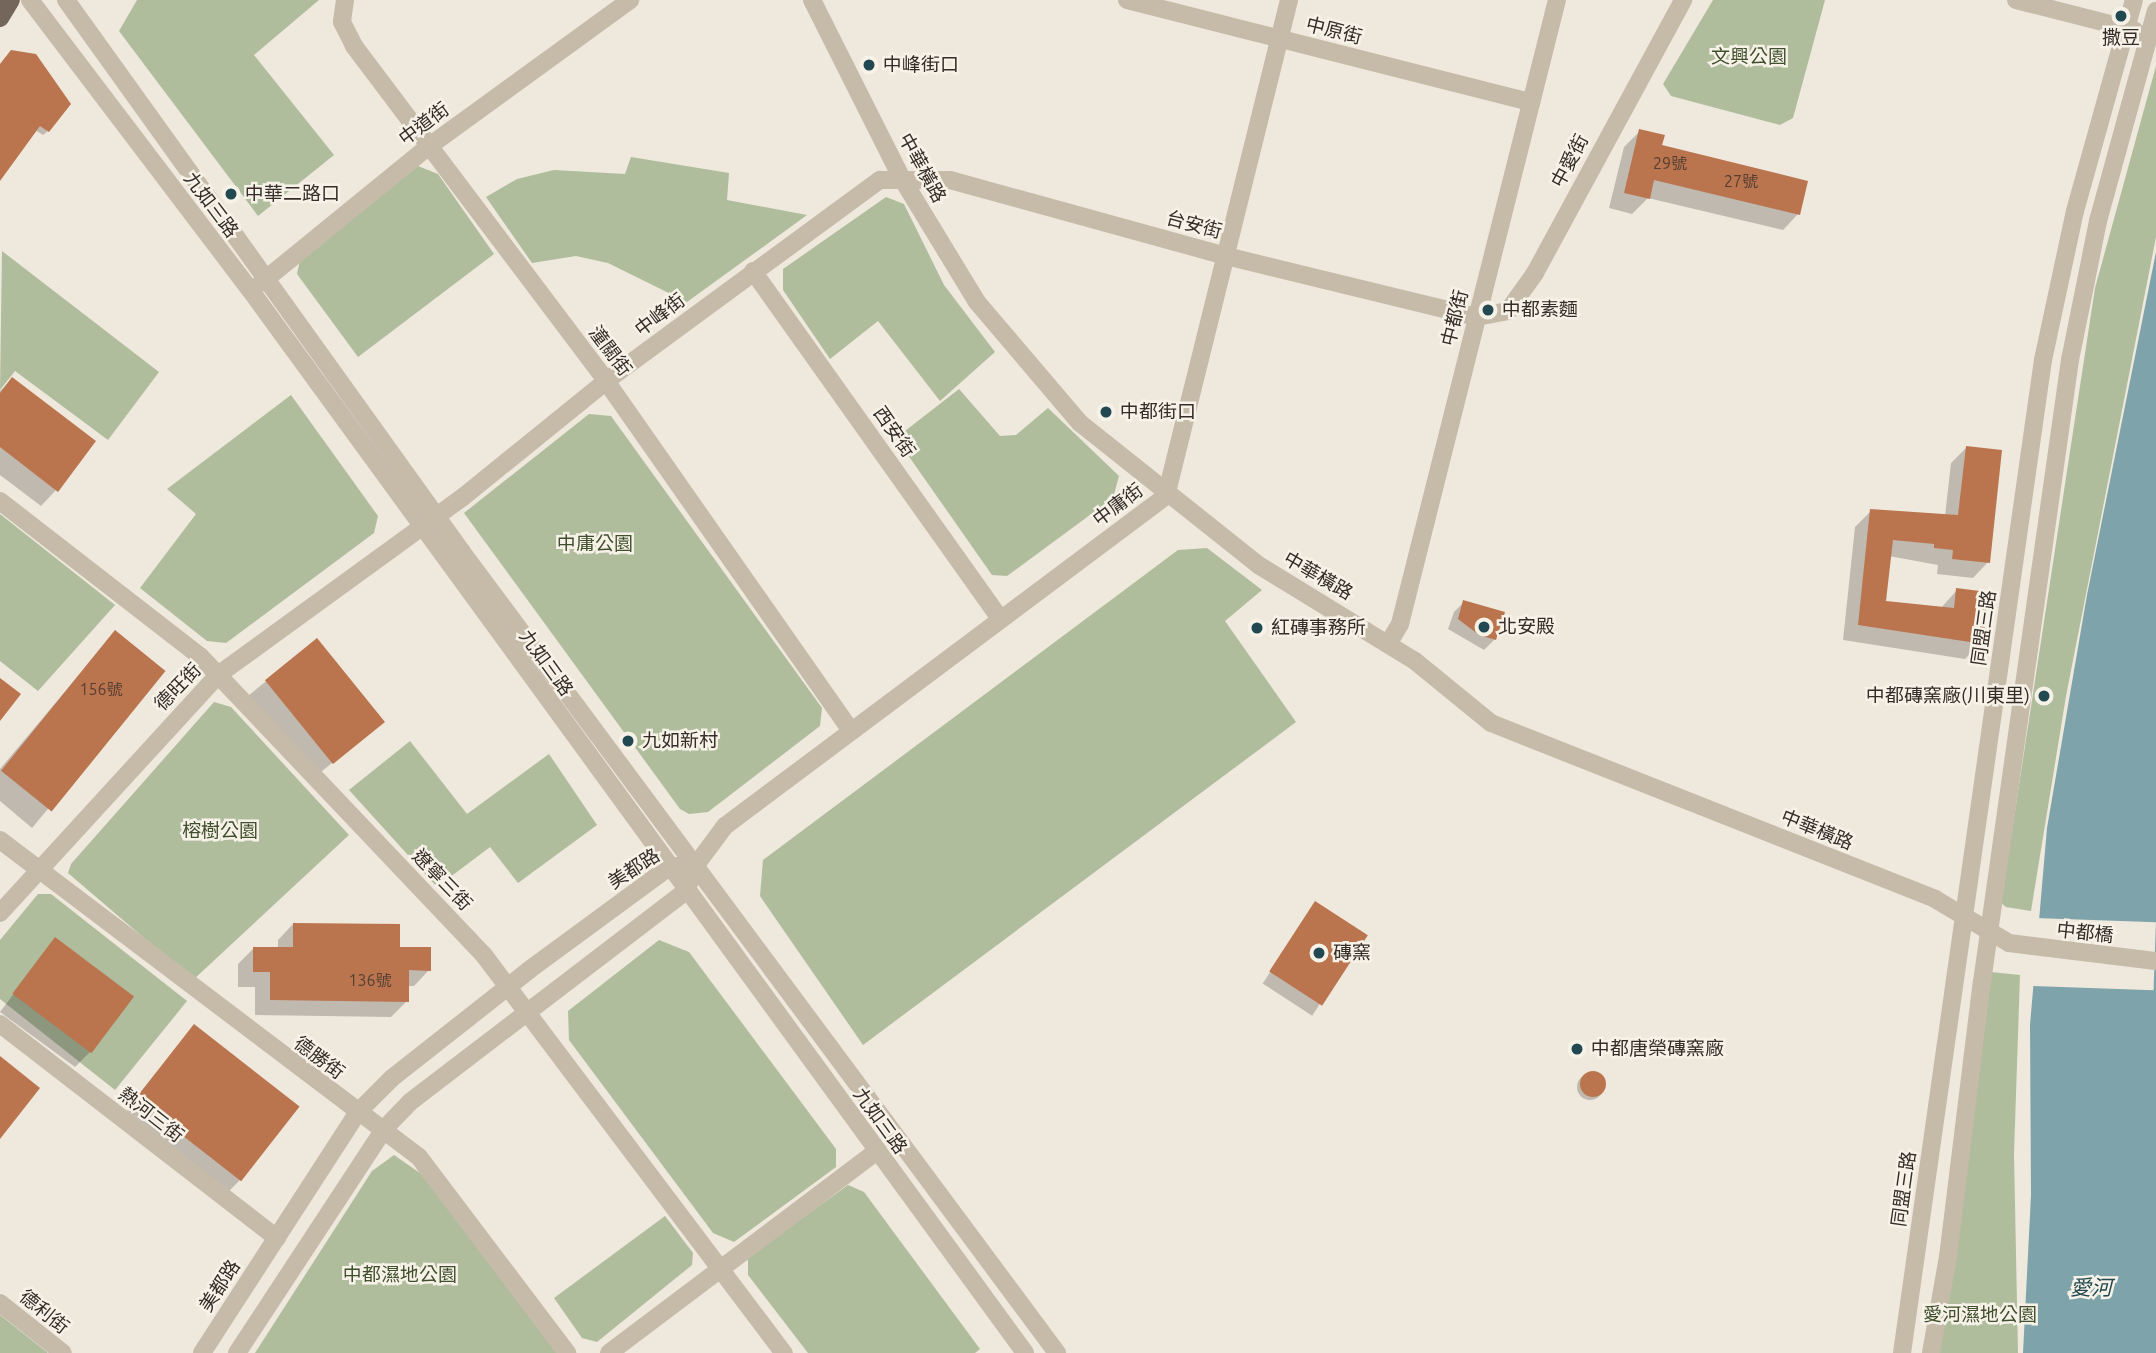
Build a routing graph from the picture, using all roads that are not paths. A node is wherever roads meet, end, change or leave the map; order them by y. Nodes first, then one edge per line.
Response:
1 (11, 0) edge
2 (30, 0) edge
3 (66, 0) edge
4 (345, 0) edge
5 (631, 0) edge
6 (812, 0) edge
7 (1127, 0) edge
8 (1289, 0) edge
9 (1557, 0) edge
10 (1683, 0) edge
11 (2016, 0) edge
12 (2134, 0) edge
13 (2156, 11) edge
14 (0, 18) edge
15 (2125, 28) junction
16 (2149, 34) junction
17 (1280, 39) junction
18 (1531, 102) junction
19 (428, 147) junction
20 (901, 177) junction
21 (1226, 256) junction
22 (753, 271) junction
23 (268, 277) junction
24 (251, 291) junction
25 (1476, 317) junction
26 (606, 381) junction
27 (1166, 496) junction
28 (0, 501) edge
29 (437, 515) junction
30 (420, 528) junction
31 (1000, 619) junction
32 (1388, 643) junction
33 (218, 675) junction
34 (850, 730) junction
35 (0, 840) edge
36 (696, 864) junction
37 (669, 867) junction
38 (38, 870) junction
39 (686, 891) junction
40 (0, 913) edge
41 (1965, 919) junction
42 (1989, 932) junction
43 (2009, 943) joint
44 (2156, 961) edge
45 (508, 987) junction
46 (526, 1011) junction
47 (0, 1024) edge
48 (358, 1112) junction
49 (384, 1129) junction
50 (877, 1151) junction
51 (277, 1238) junction
52 (721, 1268) junction
53 (0, 1303) edge
54 (63, 1353) edge
55 (202, 1353) edge
56 (237, 1353) edge
57 (566, 1353) edge
58 (609, 1353) edge
59 (784, 1353) edge
60 (1024, 1353) edge
61 (1057, 1353) edge
62 (1902, 1353) edge
63 (1931, 1353) edge

1 - 14 main road
2 - 24 street, 九如三路
3 - 23 street, 九如三路
4 - 19 street, 潼關街
5 - 19 street, 中道街
6 - 20 street, 中華橫路
7 - 17 street, 中原街
8 - 17 street, 中庸街
9 - 18 street, 中都街
10 - 25 street, 中愛街
11 - 15 street
12 - 15 street, 同盟三路
13 - 16 street
15 - 16 street
15 - 41 street, 同盟三路
16 - 42 street
17 - 18 street, 中原街
17 - 21 street, 中庸街
18 - 25 street, 中都街
19 - 23 street, 中道街
19 - 26 street, 潼關街
20 - 21 street, 台安街
20 - 22 street, 中峰街
20 - 27 street, 中華橫路
21 - 25 street, 台安街
21 - 27 street, 中庸街
22 - 26 street, 中峰街
22 - 31 street, 西安街
23 - 24 street, 中道街
23 - 29 street, 九如三路
24 - 30 street, 九如三路
25 - 32 street, 中都街
26 - 29 street, 中峰街
26 - 34 street, 潼關街
27 - 31 street, 中庸街
27 - 32 street, 中華橫路
28 - 33 street, 遼寧三街
29 - 30 street, 中峰街
29 - 36 street, 九如三路
30 - 33 street, 德旺街
30 - 37 street, 九如三路
31 - 34 street, 中庸街
32 - 41 street, 中華橫路
33 - 38 street, 德旺街
33 - 45 street, 遼寧三街
34 - 36 street, 中庸街
35 - 38 street, 德勝街
36 - 37 street, 美都路
36 - 39 street
36 - 61 street, 九如三路
37 - 39 street, 九如三路
37 - 45 street, 美都路
38 - 40 street, 德旺街
38 - 48 street, 德勝街
39 - 46 street
39 - 50 street, 九如三路
41 - 42 street, 中華橫路
41 - 62 street, 同盟三路
42 - 43 street, 中華橫路
42 - 63 street
43 - 44 street, 中都橋
45 - 46 street, 遼寧三街
45 - 48 street, 美都路
46 - 49 street
46 - 52 street, 遼寧三街
47 - 51 street, 熱河三街
48 - 49 street, 德勝街
48 - 51 street, 美都路
49 - 56 street
49 - 57 street, 德勝街
50 - 52 street
50 - 60 street, 九如三路
51 - 55 street, 美都路
52 - 58 street
52 - 59 street, 遼寧三街
53 - 54 street, 德利街

